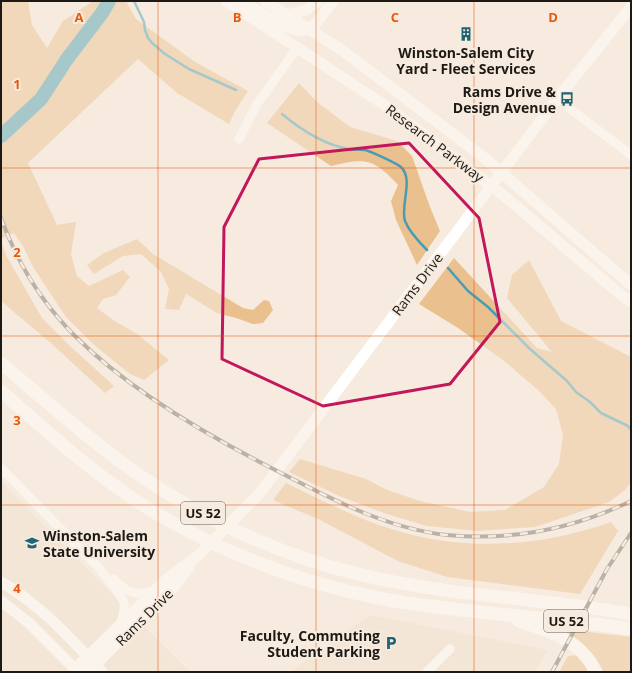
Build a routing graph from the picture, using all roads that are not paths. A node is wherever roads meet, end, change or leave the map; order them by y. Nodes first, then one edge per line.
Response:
1 (226, 1) edge
2 (240, 1) edge
3 (265, 1) edge
4 (318, 1) edge
5 (334, 1) edge
6 (631, 7) edge
7 (287, 15) junction
8 (310, 29) junction
9 (298, 47) junction
10 (570, 109) dead end
11 (238, 138) dead end
12 (631, 155) edge
13 (502, 173) junction
14 (491, 186) junction
15 (631, 285) edge
16 (631, 302) edge
17 (1, 353) edge
18 (1, 363) edge
19 (1, 391) edge
20 (46, 400) junction
21 (1, 468) edge
22 (198, 556) junction
23 (100, 569) junction
24 (1, 582) edge
25 (155, 591) junction
26 (1, 601) edge
27 (631, 604) edge
28 (595, 608) junction
29 (631, 614) edge
30 (500, 615) junction
31 (120, 626) junction
32 (631, 628) edge
33 (450, 649) dead end
34 (95, 665) edge
35 (75, 671) edge
36 (86, 672) edge
37 (427, 672) edge
38 (596, 672) edge

1 - 9 main road, Research Parkway
2 - 8 main road
3 - 7 main road, Research Parkway
4 - 7 main road
5 - 8 main road
6 - 13 main road, Rams Drive
7 - 8 main road, Research Parkway
8 - 13 main road, Research Parkway
9 - 11 street
9 - 14 main road, Research Parkway
10 - 12 street
13 - 14 main road, Rams Drive
13 - 15 main road, Research Parkway
14 - 16 main road, Research Parkway
14 - 22 main road, Rams Drive
17 - 20 highway
18 - 20 highway, US 52
19 - 30 highway, US 52
20 - 28 highway, US 52
21 - 23 street
22 - 25 main road, Rams Drive
22 - 34 main road, Rams Drive
23 - 25 street
23 - 31 street
24 - 34 main road
25 - 31 main road, Rams Drive
26 - 35 main road
27 - 28 highway
28 - 29 highway, US 52
30 - 32 highway, US 52
30 - 38 highway
31 - 34 main road, Rams Drive
33 - 37 street
34 - 35 main road
34 - 36 main road, Rams Drive

